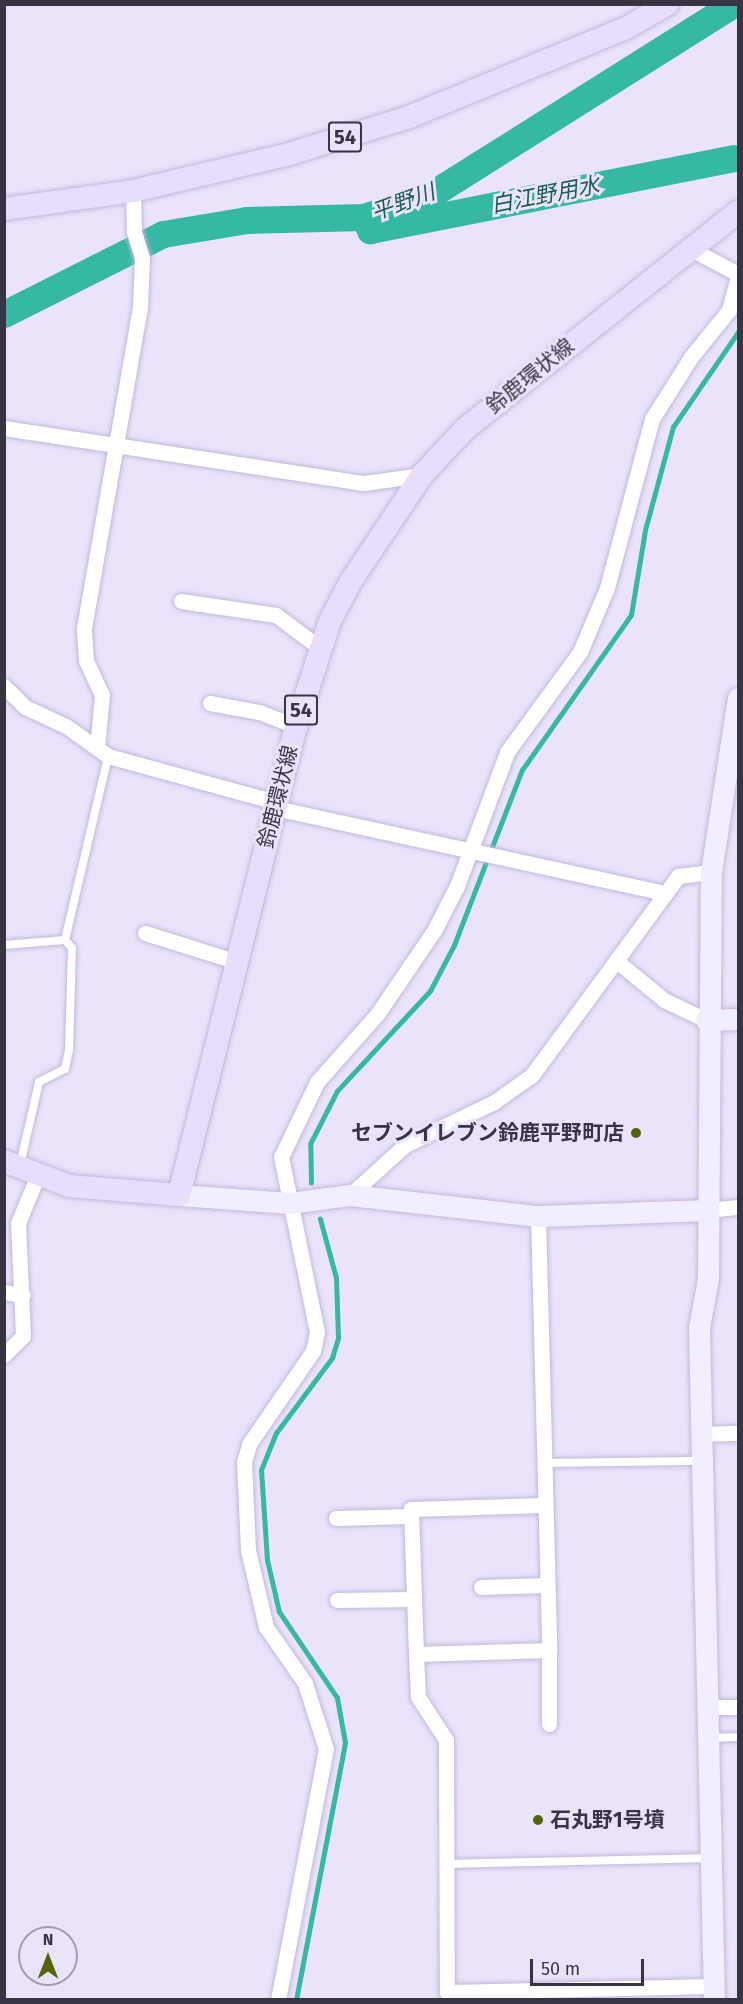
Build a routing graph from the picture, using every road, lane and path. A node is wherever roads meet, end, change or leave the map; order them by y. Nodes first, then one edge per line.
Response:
1 (668, 4) edge
2 (133, 191) junction
3 (4, 209) edge
4 (738, 212) edge
5 (691, 249) junction
6 (738, 275) edge
7 (4, 428) edge
8 (113, 445) junction
9 (422, 475) junction
10 (181, 601) dead end
11 (320, 648) junction
12 (4, 686) edge
13 (738, 698) edge
14 (210, 703) dead end
15 (296, 726) junction
16 (102, 752) junction
17 (276, 805) junction
18 (474, 851) junction
19 (711, 872) junction
20 (665, 893) junction
21 (145, 933) dead end
22 (65, 940) junction
23 (4, 945) edge
24 (238, 962) junction
25 (619, 963) junction
26 (738, 1019) edge
27 (706, 1020) junction
28 (20, 1169) edge
29 (179, 1195) junction
30 (350, 1195) junction
31 (290, 1203) junction
32 (738, 1207) edge
33 (708, 1210) junction
34 (538, 1216) junction
35 (4, 1292) edge
36 (23, 1295) junction
37 (4, 1355) edge
38 (738, 1433) edge
39 (700, 1434) junction
40 (690, 1461) dead end
41 (543, 1463) junction
42 (544, 1505) junction
43 (411, 1516) junction
44 (336, 1518) dead end
45 (547, 1585) junction
46 (481, 1587) dead end
47 (414, 1599) junction
48 (337, 1600) dead end
49 (549, 1650) junction
50 (417, 1654) junction
51 (705, 1707) junction
52 (738, 1707) edge
53 (549, 1724) dead end
54 (738, 1737) edge
55 (706, 1738) junction
56 (710, 1858) junction
57 (445, 1864) junction
58 (714, 1993) edge
59 (449, 1996) edge
60 (278, 2000) edge

1 - 2 main road, 54
2 - 3 main road, 54
2 - 8 street
4 - 5 main road, 鈴鹿環状線 / 54
5 - 6 street
5 - 9 main road, 鈴鹿環状線 / 54
6 - 18 street
7 - 8 street
8 - 9 street
8 - 16 street
9 - 11 main road, 鈴鹿環状線 / 54
10 - 11 street
11 - 15 main road, 鈴鹿環状線 / 54
12 - 16 street
13 - 19 street
14 - 15 street
15 - 17 main road, 鈴鹿環状線 / 54
16 - 17 street
16 - 22 lane
17 - 18 street
17 - 24 main road, 鈴鹿環状線 / 54
18 - 20 street
18 - 31 street
19 - 20 street
19 - 27 street
20 - 25 street
21 - 24 street
22 - 23 lane
22 - 28 lane
24 - 29 main road, 鈴鹿環状線 / 54
25 - 27 street
25 - 30 street
26 - 27 street
27 - 33 street
28 - 29 main road
28 - 36 street
29 - 31 street
30 - 31 street
30 - 34 street
31 - 60 street
32 - 33 street
33 - 34 street
33 - 39 street
34 - 41 street
35 - 36 street
36 - 37 street
38 - 39 street
39 - 51 street
40 - 41 lane
41 - 42 street
42 - 43 street
42 - 45 street
43 - 44 street
43 - 47 street
45 - 46 street
45 - 49 street
47 - 48 street
47 - 50 street
49 - 50 street
49 - 53 street
50 - 57 street
51 - 52 street
51 - 55 street
54 - 55 lane
55 - 56 street
56 - 57 lane
56 - 58 street
57 - 59 street
58 - 59 street

